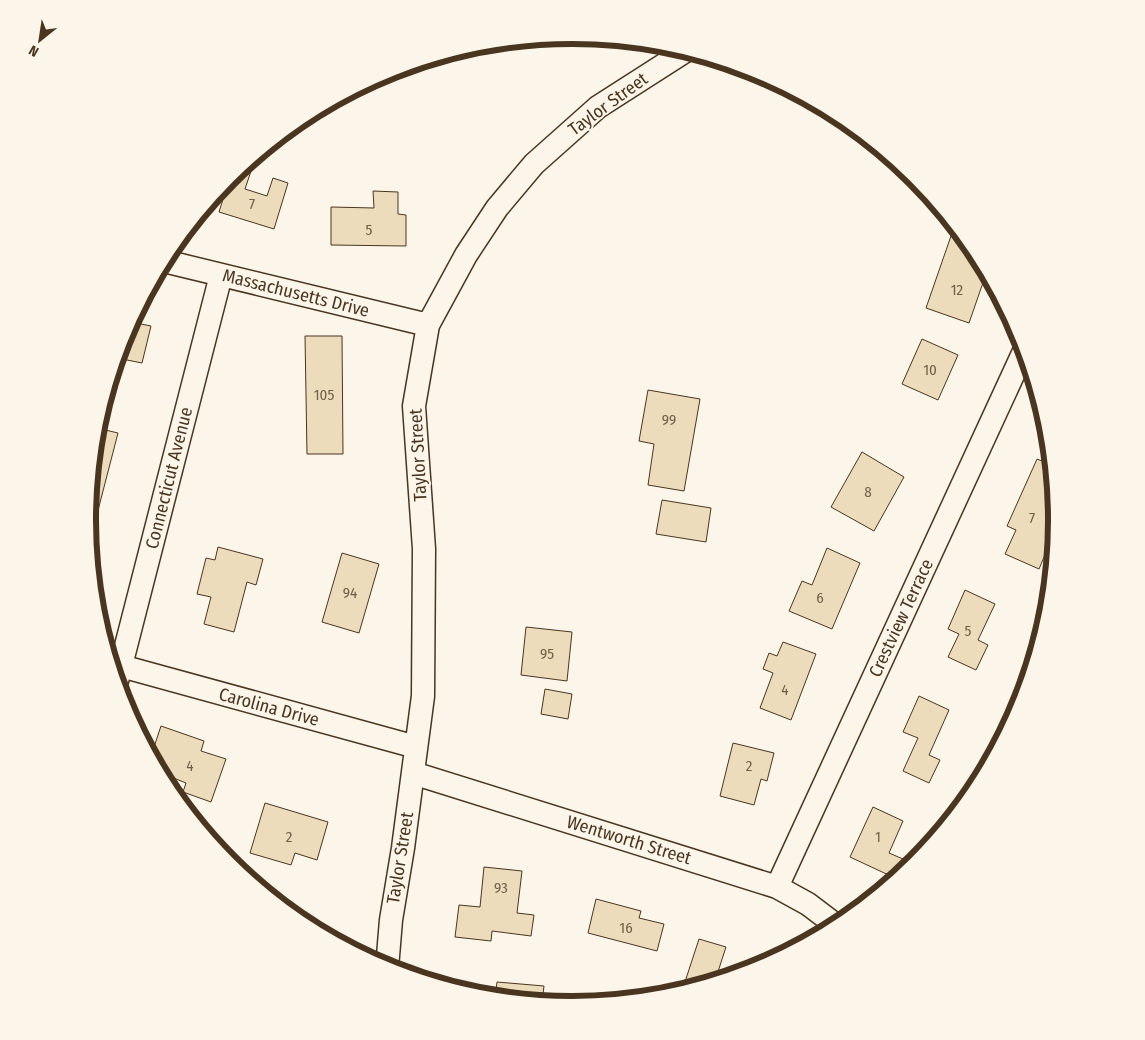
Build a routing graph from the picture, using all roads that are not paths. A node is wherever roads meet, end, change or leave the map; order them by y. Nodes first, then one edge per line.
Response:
1 (678, 56) edge
2 (172, 263) edge
3 (221, 275) junction
4 (428, 325) junction
5 (1020, 359) edge
6 (120, 668) edge
7 (123, 675) edge
8 (416, 747) junction
9 (413, 773) junction
10 (777, 887) junction
11 (829, 921) edge
12 (388, 959) edge

1 - 4 street, Taylor Street
2 - 3 street, Massachusetts Drive
3 - 4 street, Massachusetts Drive
3 - 6 street, Connecticut Avenue
4 - 8 street, Taylor Street
5 - 10 street, Crestview Terrace
7 - 8 street, Carolina Drive
8 - 9 street, Taylor Street
9 - 10 street, Wentworth Street
9 - 12 street, Taylor Street
10 - 11 street, Wentworth Street

